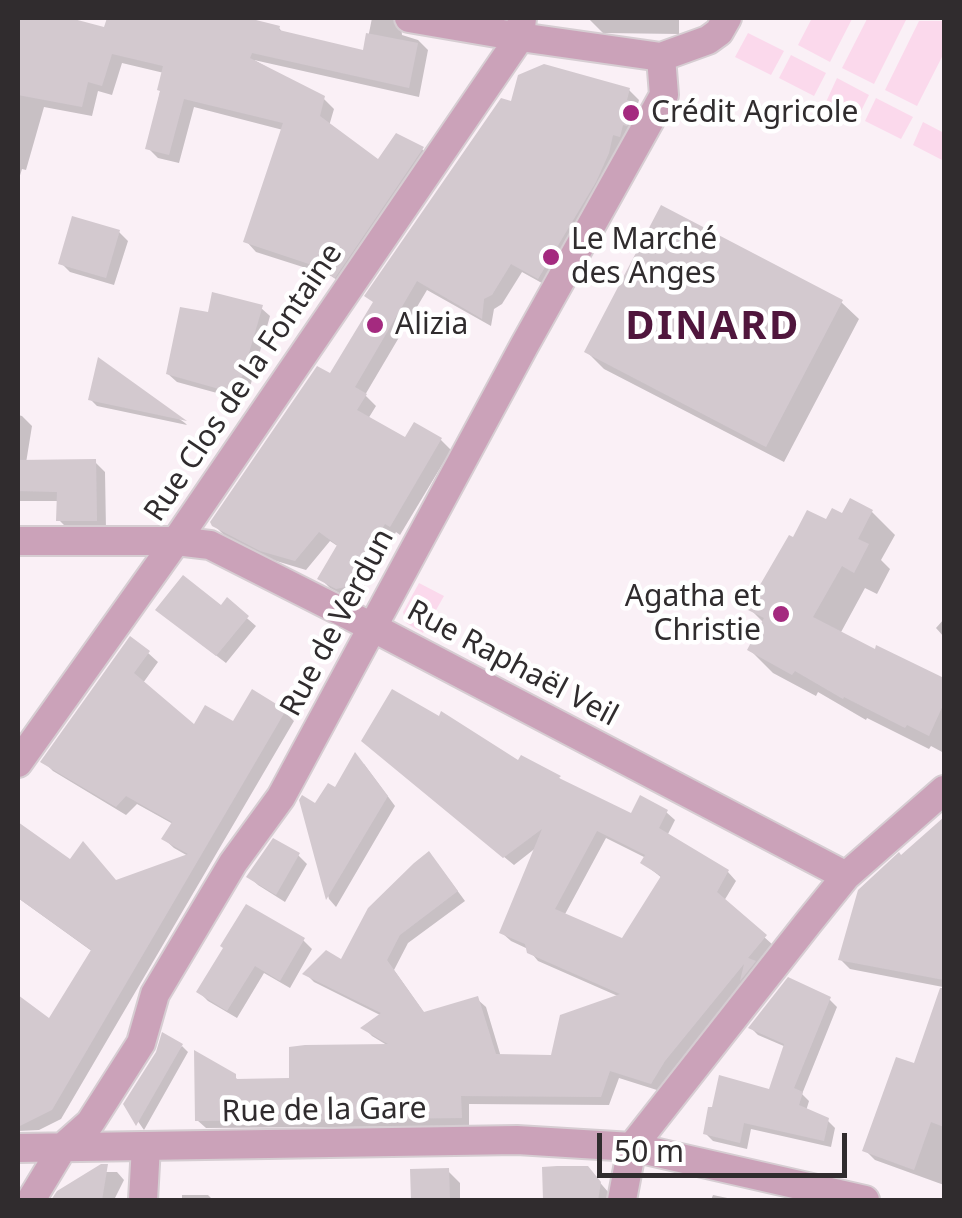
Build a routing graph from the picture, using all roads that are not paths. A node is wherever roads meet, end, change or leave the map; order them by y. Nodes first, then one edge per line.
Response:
1 (409, 18) edge
2 (727, 18) edge
3 (521, 27) edge
4 (661, 57) junction
5 (18, 541) edge
6 (176, 541) junction
7 (372, 627) junction
8 (18, 763) edge
9 (941, 798) edge
10 (846, 876) junction
11 (146, 1146) junction
12 (63, 1147) junction
13 (632, 1147) junction
14 (18, 1148) edge
15 (829, 1196) edge
16 (32, 1200) edge
17 (143, 1200) edge
18 (622, 1200) edge
19 (865, 1200) edge

1 - 3 street
2 - 4 street
3 - 4 street
3 - 6 street, Rue Clos de la Fontaine
4 - 7 street, Rue de Verdun
5 - 6 street, Rue Raphaël Veil
6 - 7 street, Rue Raphaël Veil
6 - 8 street, Rue Clos de la Fontaine
7 - 10 street, Rue Raphaël Veil
7 - 12 street, Rue de Verdun
9 - 10 street
10 - 13 street
11 - 12 street, Rue de la Gare
11 - 13 street, Rue de la Gare
11 - 17 street
12 - 14 street, Rue de la Gare
12 - 16 street, Rue de Verdun
13 - 15 street, Rue de la Gare
13 - 18 street
15 - 19 street, Rue de la Gare

